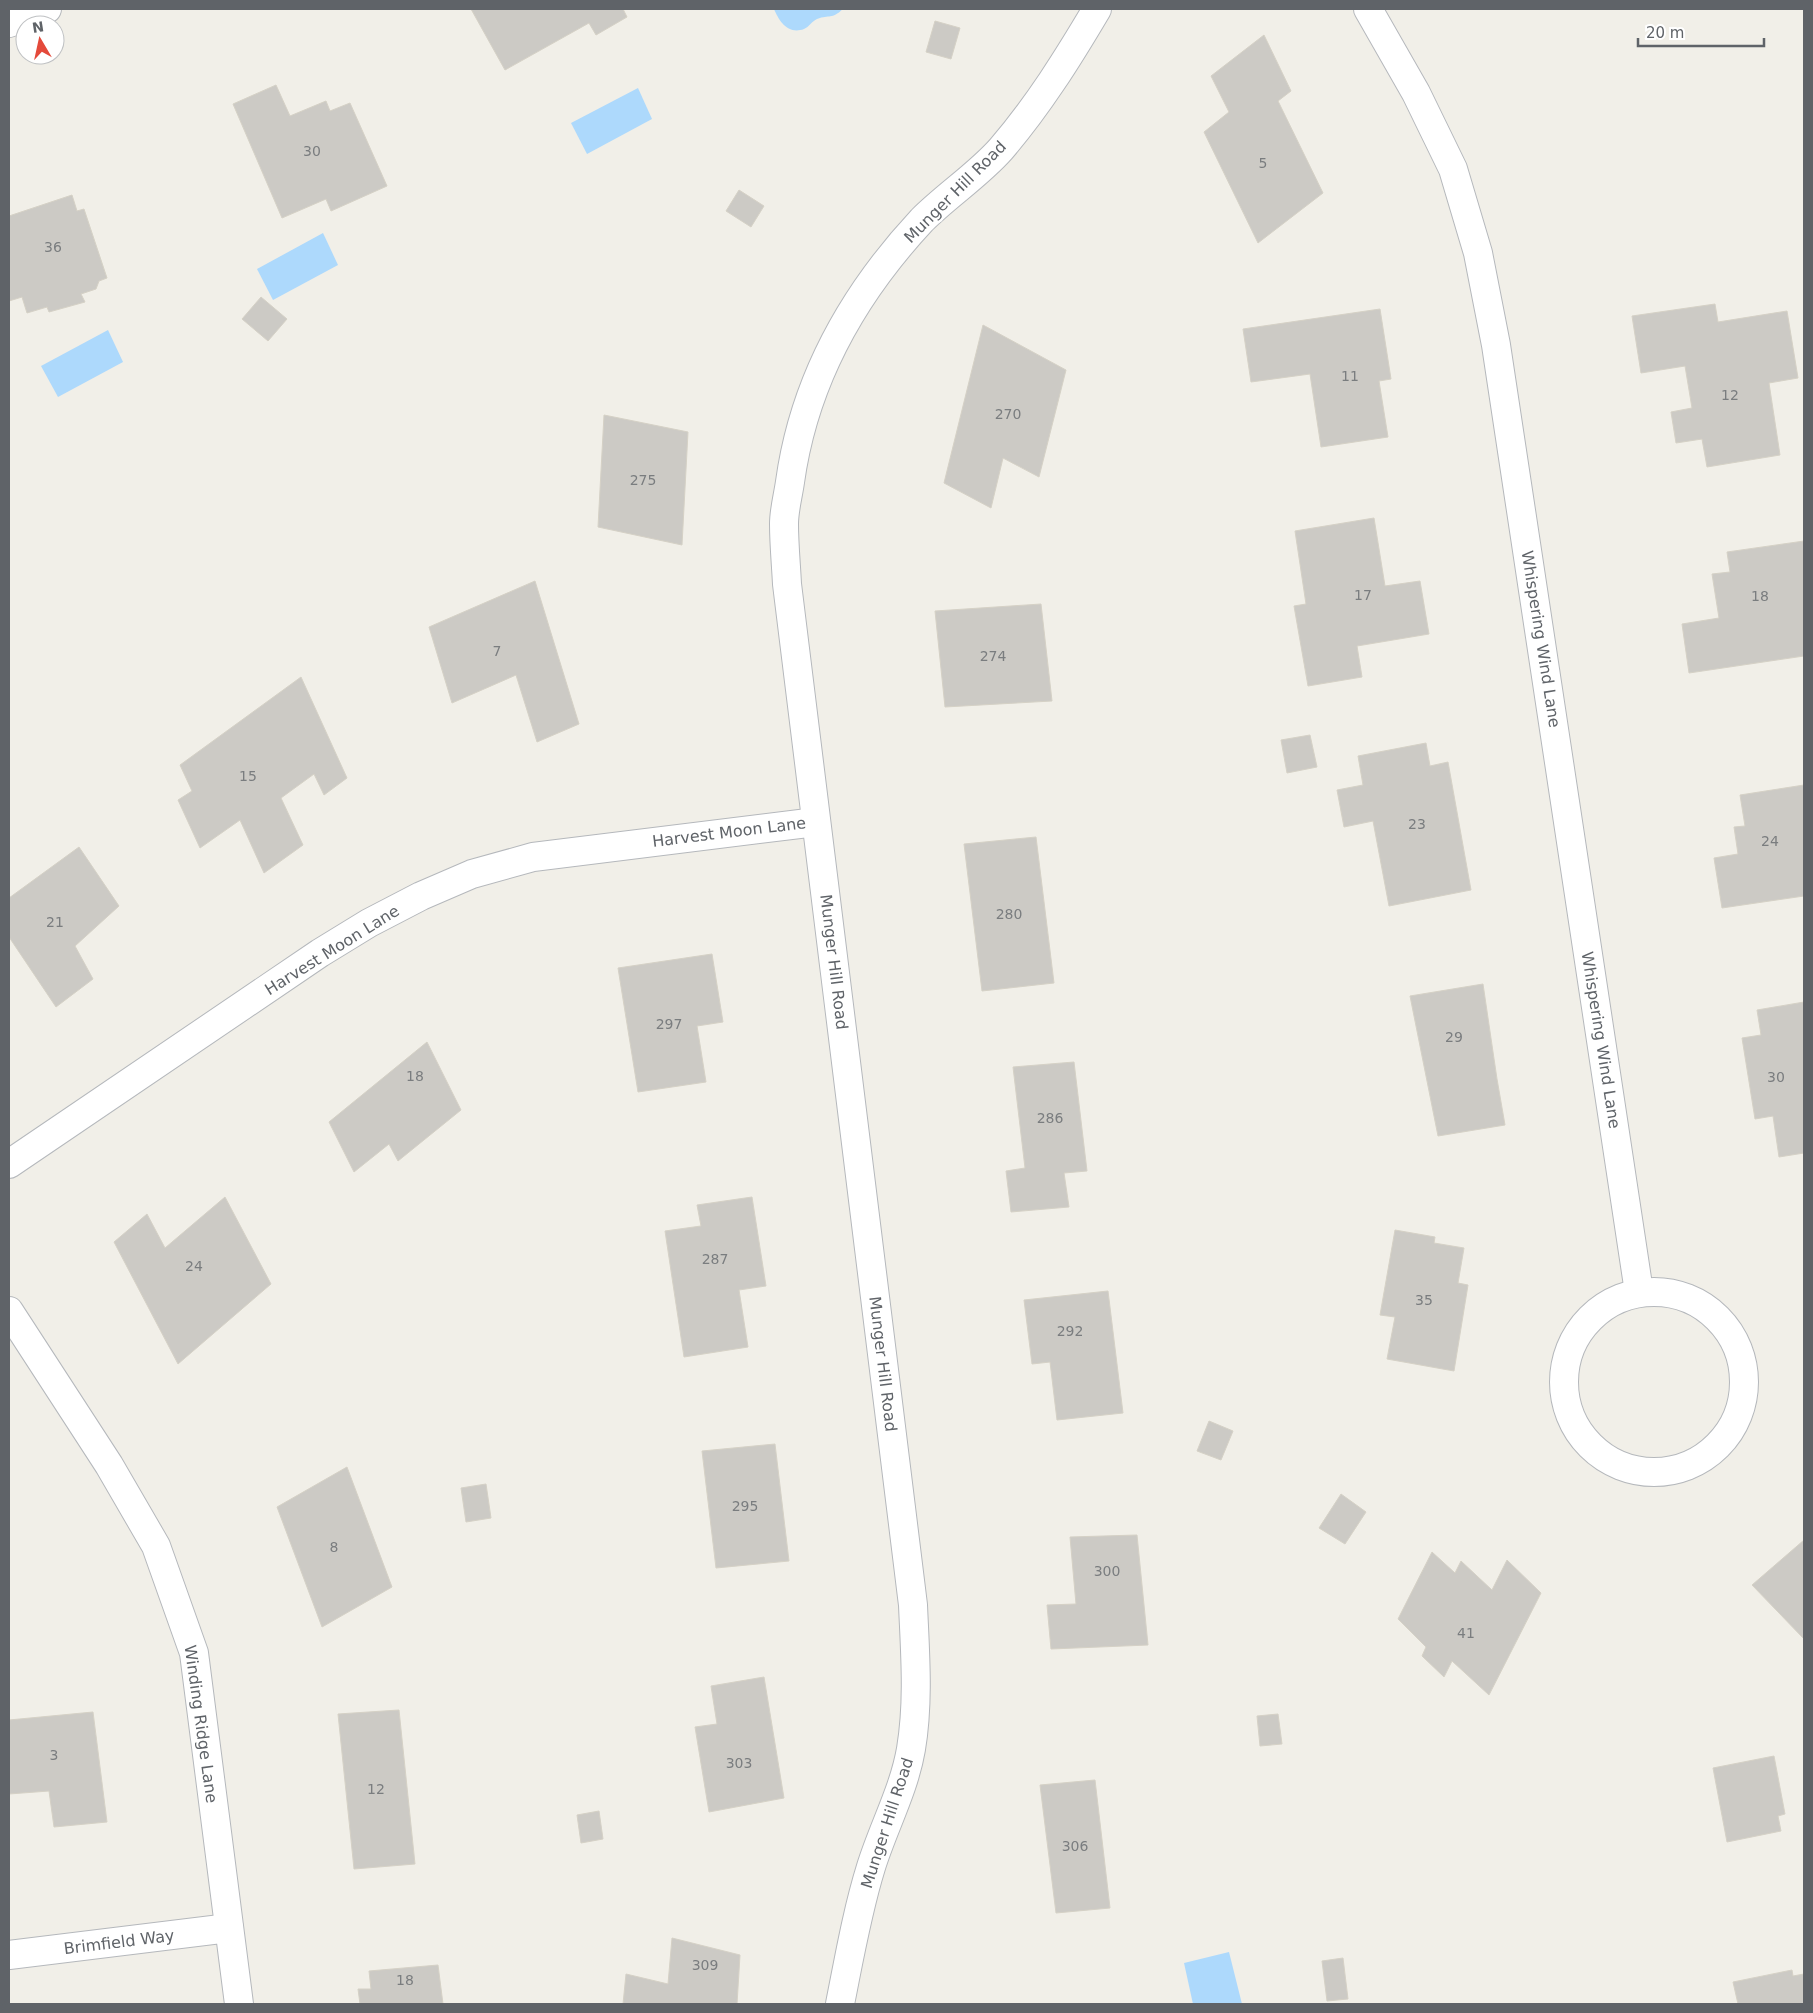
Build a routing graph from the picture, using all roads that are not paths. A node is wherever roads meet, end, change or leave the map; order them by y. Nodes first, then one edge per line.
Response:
1 (47, 9) edge
2 (1097, 9) edge
3 (1368, 9) edge
4 (9, 23) edge
5 (816, 822) junction
6 (9, 1164) edge
7 (1639, 1292) junction
8 (9, 1310) edge
9 (229, 1928) junction
10 (9, 1955) edge
11 (239, 2004) edge
12 (840, 2004) edge

1 - 4 street
2 - 5 street, Munger Hill Road
3 - 7 street, Whispering Wind Lane
5 - 6 street, Harvest Moon Lane
5 - 12 street, Munger Hill Road
7 - 7 street
8 - 9 street, Winding Ridge Lane
9 - 10 street, Brimfield Way
9 - 11 street, Winding Ridge Lane

